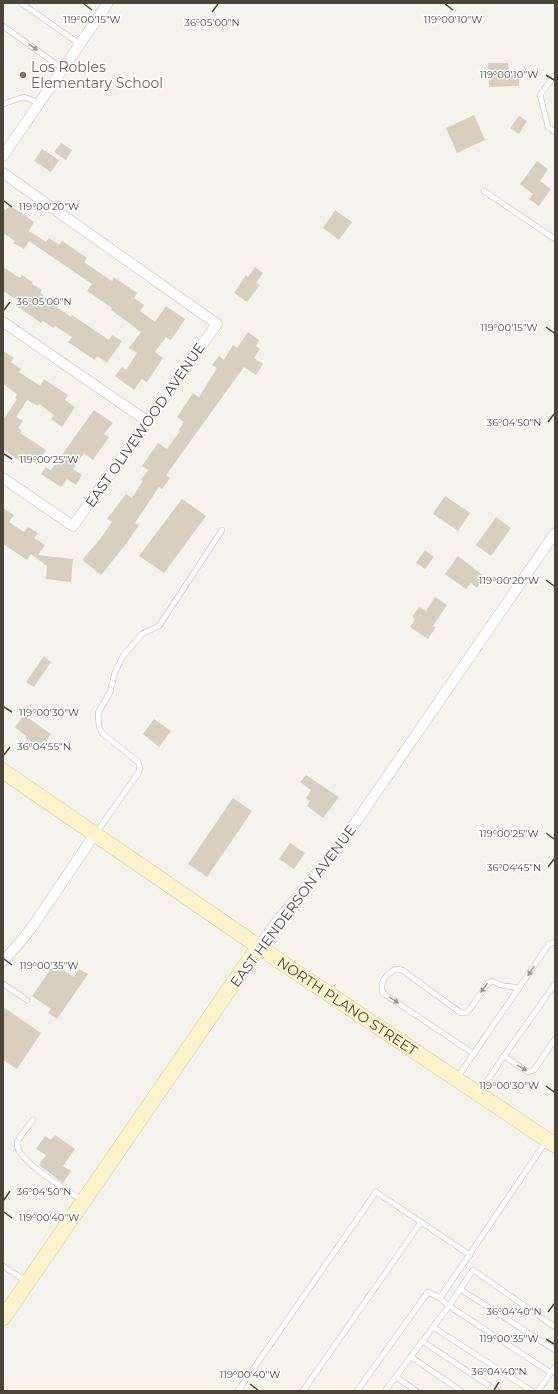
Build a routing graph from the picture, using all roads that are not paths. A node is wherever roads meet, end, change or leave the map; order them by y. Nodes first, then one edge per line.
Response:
1 (22, 3) edge
2 (108, 3) edge
3 (3, 26) edge
4 (80, 44) junction
5 (63, 69) junction
6 (555, 75) edge
7 (39, 103) junction
8 (3, 104) edge
9 (555, 132) edge
10 (3, 156) edge
11 (3, 173) edge
12 (484, 190) dead end
13 (555, 239) edge
14 (3, 322) edge
15 (147, 421) junction
16 (3, 478) edge
17 (222, 530) dead end
18 (555, 533) edge
19 (3, 771) edge
20 (95, 834) junction
21 (555, 942) edge
22 (259, 946) junction
23 (3, 961) edge
24 (3, 984) edge
25 (555, 984) edge
26 (518, 989) junction
27 (27, 1000) dead end
28 (555, 1039) edge
29 (474, 1054) junction
30 (504, 1056) junction
31 (457, 1079) junction
32 (479, 1094) junction
33 (32, 1120) dead end
34 (551, 1142) edge
35 (83, 1201) junction
36 (421, 1222) junction
37 (470, 1254) junction
38 (3, 1266) edge
39 (28, 1282) junction
40 (460, 1289) junction
41 (440, 1298) junction
42 (449, 1306) junction
43 (3, 1318) edge
44 (433, 1327) junction
45 (555, 1327) edge
46 (422, 1341) junction
47 (555, 1350) edge
48 (411, 1357) junction
49 (555, 1367) edge
50 (551, 1373) junction
51 (396, 1377) junction
52 (238, 1391) edge
53 (303, 1391) edge
54 (358, 1391) edge
55 (385, 1391) edge
56 (416, 1391) edge
57 (461, 1391) edge
58 (497, 1391) edge
59 (532, 1391) edge
60 (538, 1391) edge

1 - 4 lane
2 - 4 street
3 -> 5 lane
4 - 5 street
5 - 7 street
6 - 9 lane
7 - 8 lane
7 - 10 street
11 - 15 street, EAST OLIVEWOOD AVENUE
12 - 13 lane
14 - 15 street
15 - 16 street, EAST OLIVEWOOD AVENUE
17 - 20 lane
18 - 22 street, EAST HENDERSON AVENUE
19 - 20 main road, NORTH PLANO STREET
20 - 22 main road, NORTH PLANO STREET
20 - 23 street
21 -> 26 lane
22 - 31 main road, NORTH PLANO STREET
22 - 35 main road, EAST HENDERSON AVENUE
24 - 27 lane
25 - 30 lane
26 - 29 lane
26 -> 29 lane
30 -> 28 lane
29 - 31 lane
30 - 32 lane
31 - 32 main road, NORTH PLANO STREET
32 - 34 main road, NORTH PLANO STREET
33 - 35 lane
34 - 37 lane
35 - 39 main road, EAST HENDERSON AVENUE
36 - 37 lane
36 - 52 lane
36 - 53 lane
37 - 41 lane
38 - 39 lane
39 - 43 main road, EAST HENDERSON AVENUE
40 - 42 lane
40 - 45 lane
40 - 47 lane
41 - 42 lane
41 - 54 lane
42 - 44 lane
42 - 50 lane
44 - 46 lane
44 - 59 lane
46 - 48 lane
46 - 58 lane
48 - 51 lane
48 - 57 lane
49 - 50 lane
50 - 60 lane
51 - 55 lane
51 - 56 lane

